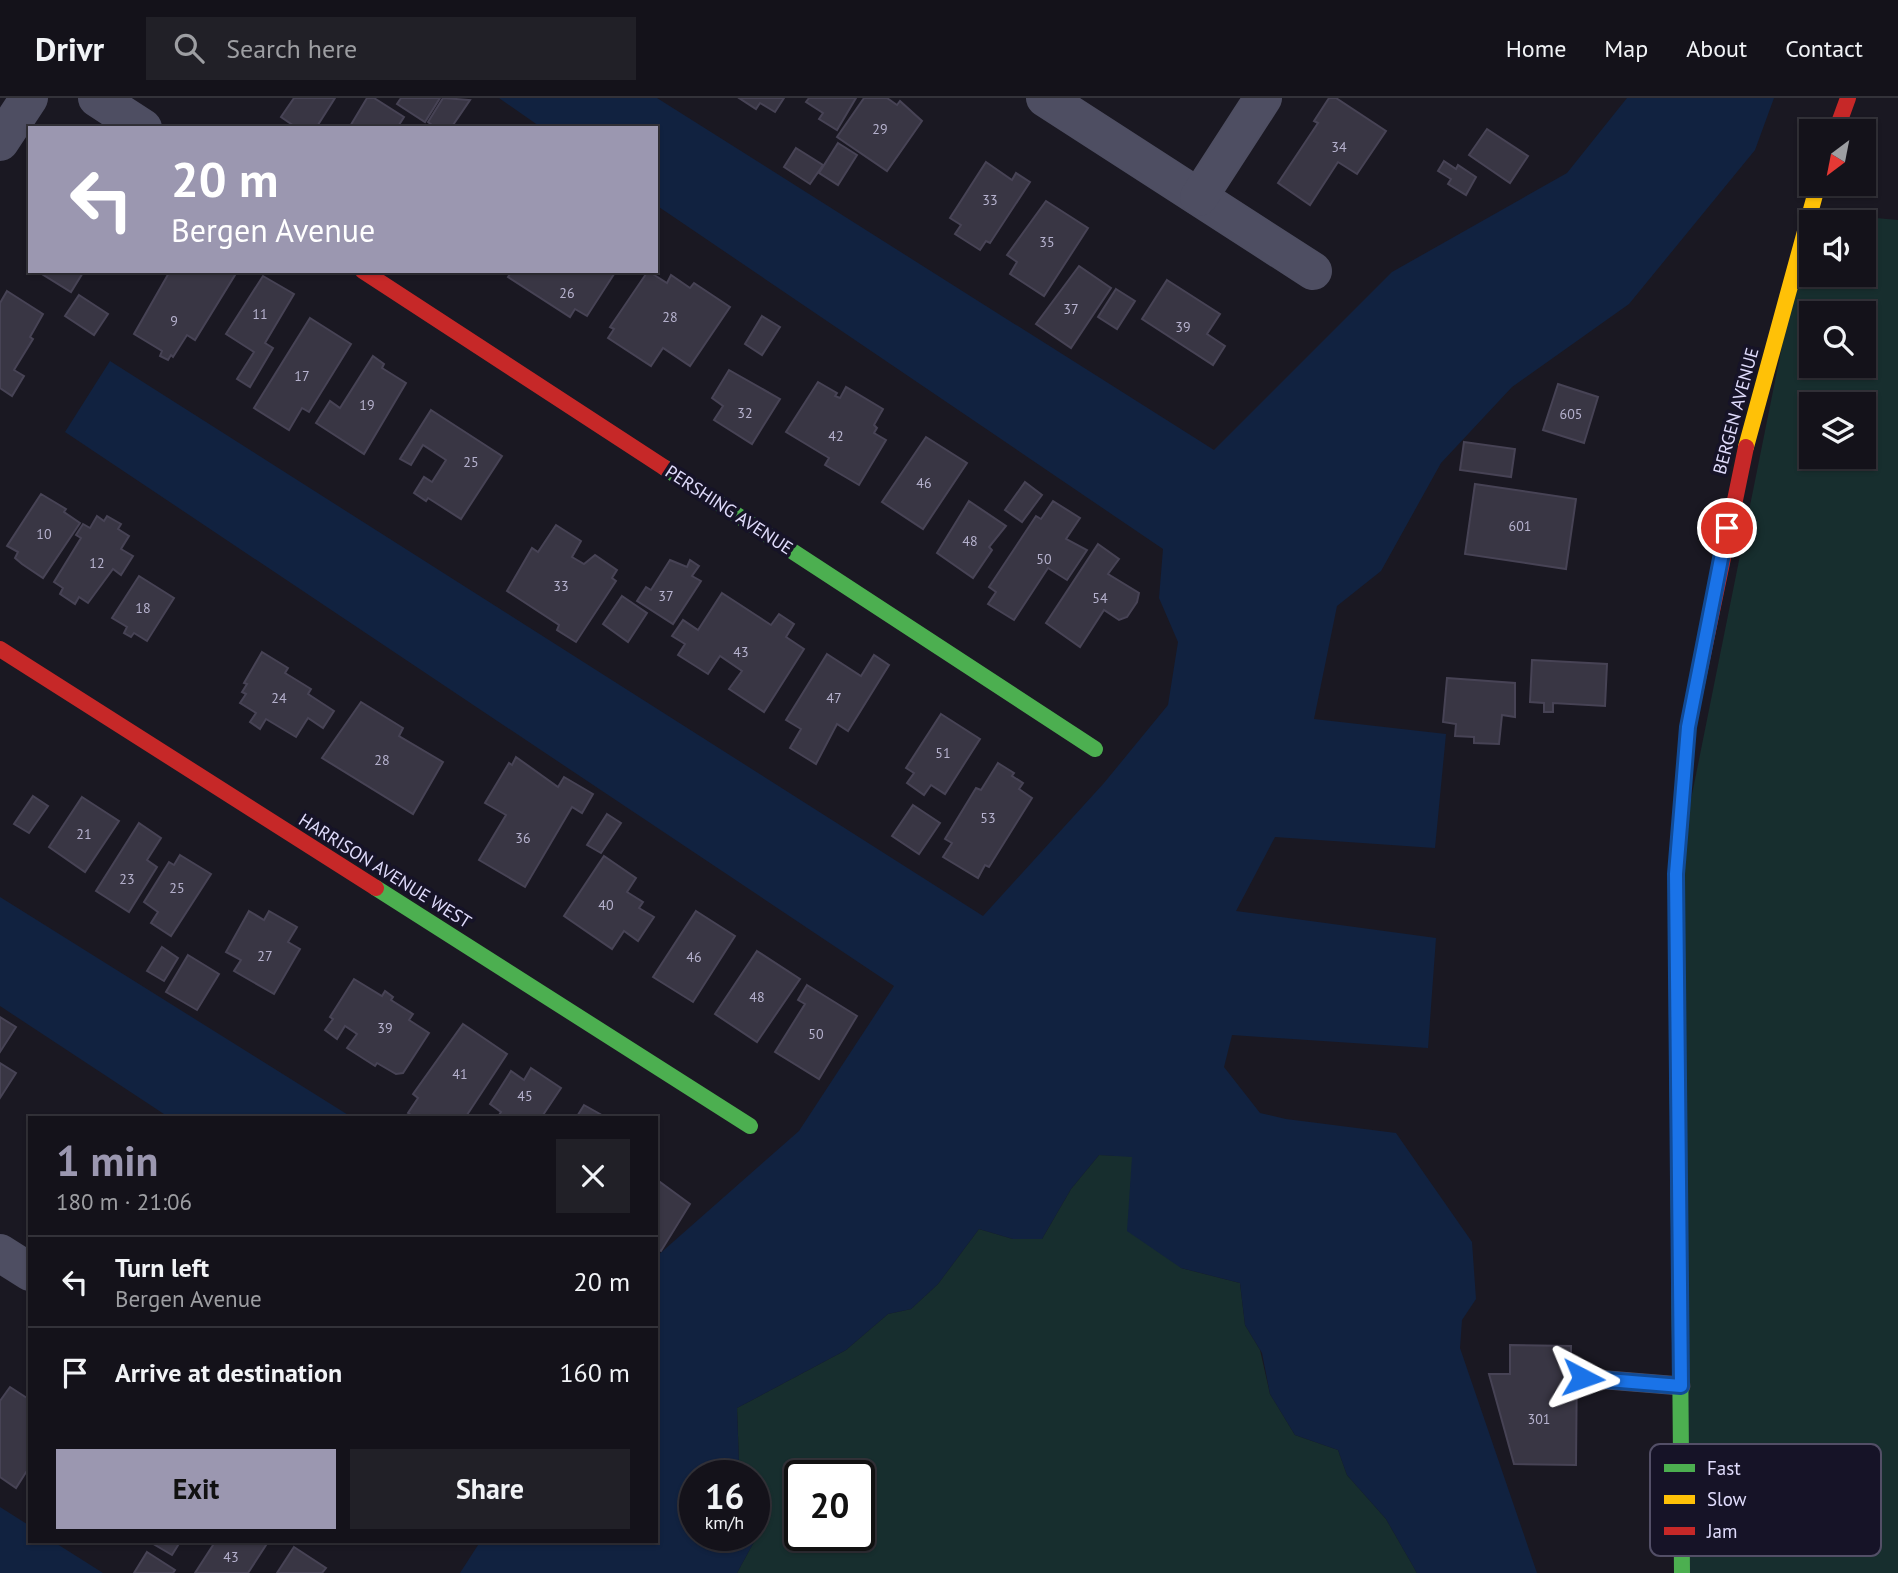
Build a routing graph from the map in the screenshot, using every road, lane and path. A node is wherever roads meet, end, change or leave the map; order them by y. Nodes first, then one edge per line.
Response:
1 (29, 98) edge
2 (97, 98) edge
3 (1045, 98) edge
4 (1263, 98) edge
5 (1848, 98) edge
6 (1840, 119) edge
7 (140, 126) edge
8 (0, 142) edge
9 (1815, 196) edge
10 (1199, 197) junction
11 (1313, 271) dead end
12 (366, 273) edge
13 (0, 649) edge
14 (1095, 749) dead end
15 (750, 1126) dead end
16 (0, 1253) edge
17 (28, 1271) edge
18 (1583, 1378) dead end
19 (1681, 1386) junction
20 (1681, 1444) edge

1 - 8 street
2 - 7 street
3 - 10 street
4 - 10 street
5 - 6 street
9 - 19 street, BERGEN AVENUE
10 - 11 street
12 - 14 street, PERSHING AVENUE
13 - 15 street, HARRISON AVENUE WEST
16 - 17 street
18 - 19 lane
19 - 20 street, BERGEN AVENUE

